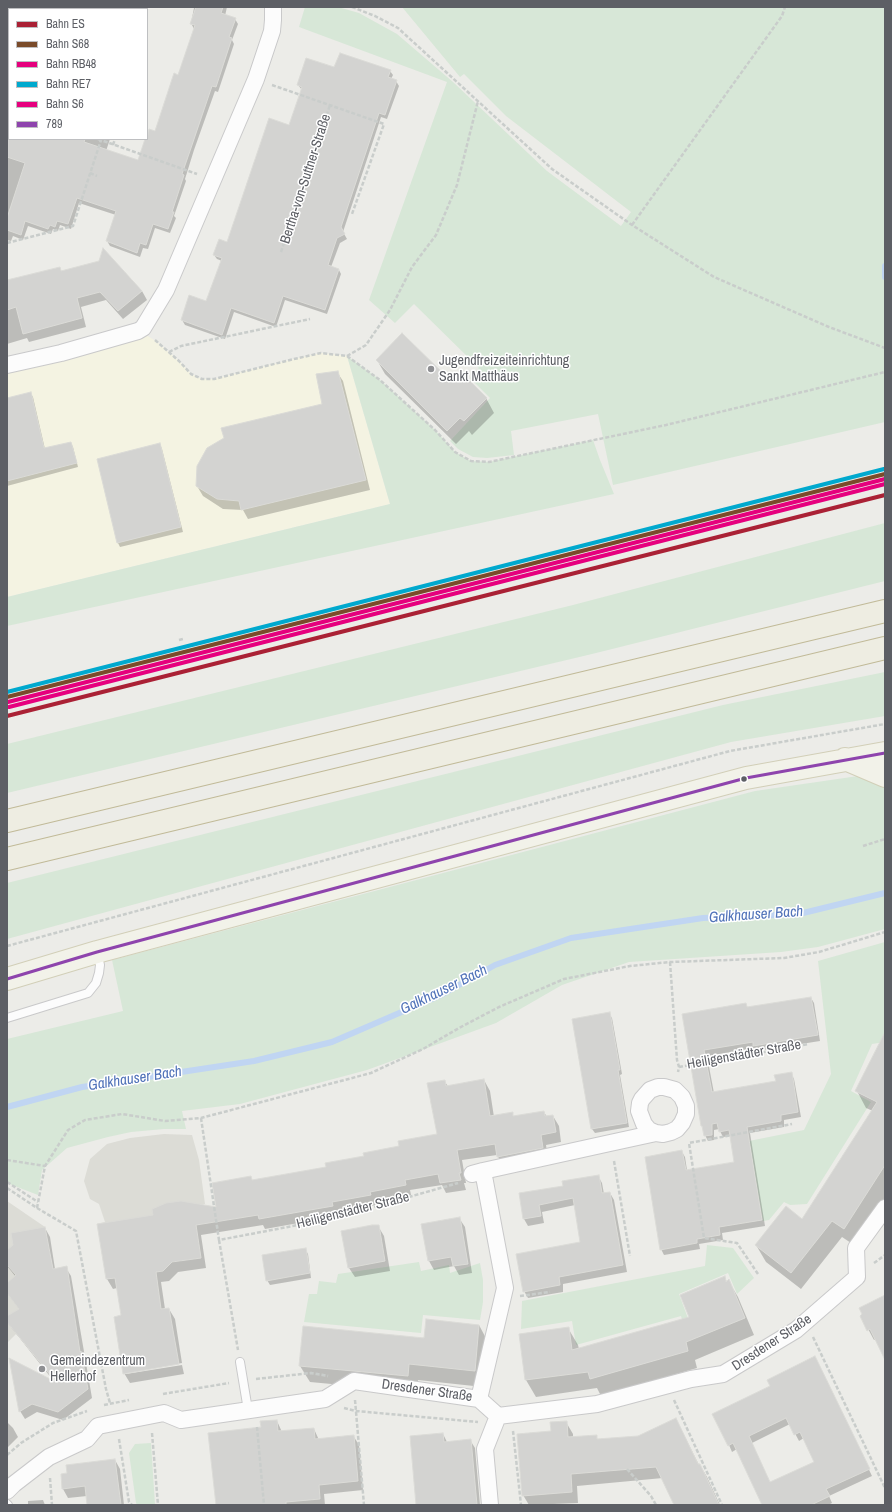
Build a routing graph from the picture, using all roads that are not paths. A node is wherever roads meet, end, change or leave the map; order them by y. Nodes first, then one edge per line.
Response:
1 (272, 7) edge
2 (7, 365) edge
3 (885, 611) edge
4 (885, 648) edge
5 (885, 753) edge
6 (845, 759) junction
7 (885, 776) edge
8 (7, 821) edge
9 (7, 859) edge
10 (97, 952) junction
11 (7, 979) edge
12 (7, 1018) edge
13 (656, 1133) junction
14 (885, 1208) edge
15 (240, 1362) road end
16 (479, 1399) junction
17 (251, 1409) junction
18 (504, 1415) junction
19 (7, 1491) edge
20 (490, 1505) edge

1 - 2 street
3 - 8 highway
4 - 9 highway
5 - 6 main road
6 - 7 main road
6 - 10 main road
10 - 11 main road
10 - 12 lane
13 - 13 street
13 - 16 street
14 - 18 street, Dresdener Straße
15 - 17 lane
16 - 17 street, Dresdener Straße
16 - 18 street, Dresdener Straße
17 - 19 street
18 - 20 street

